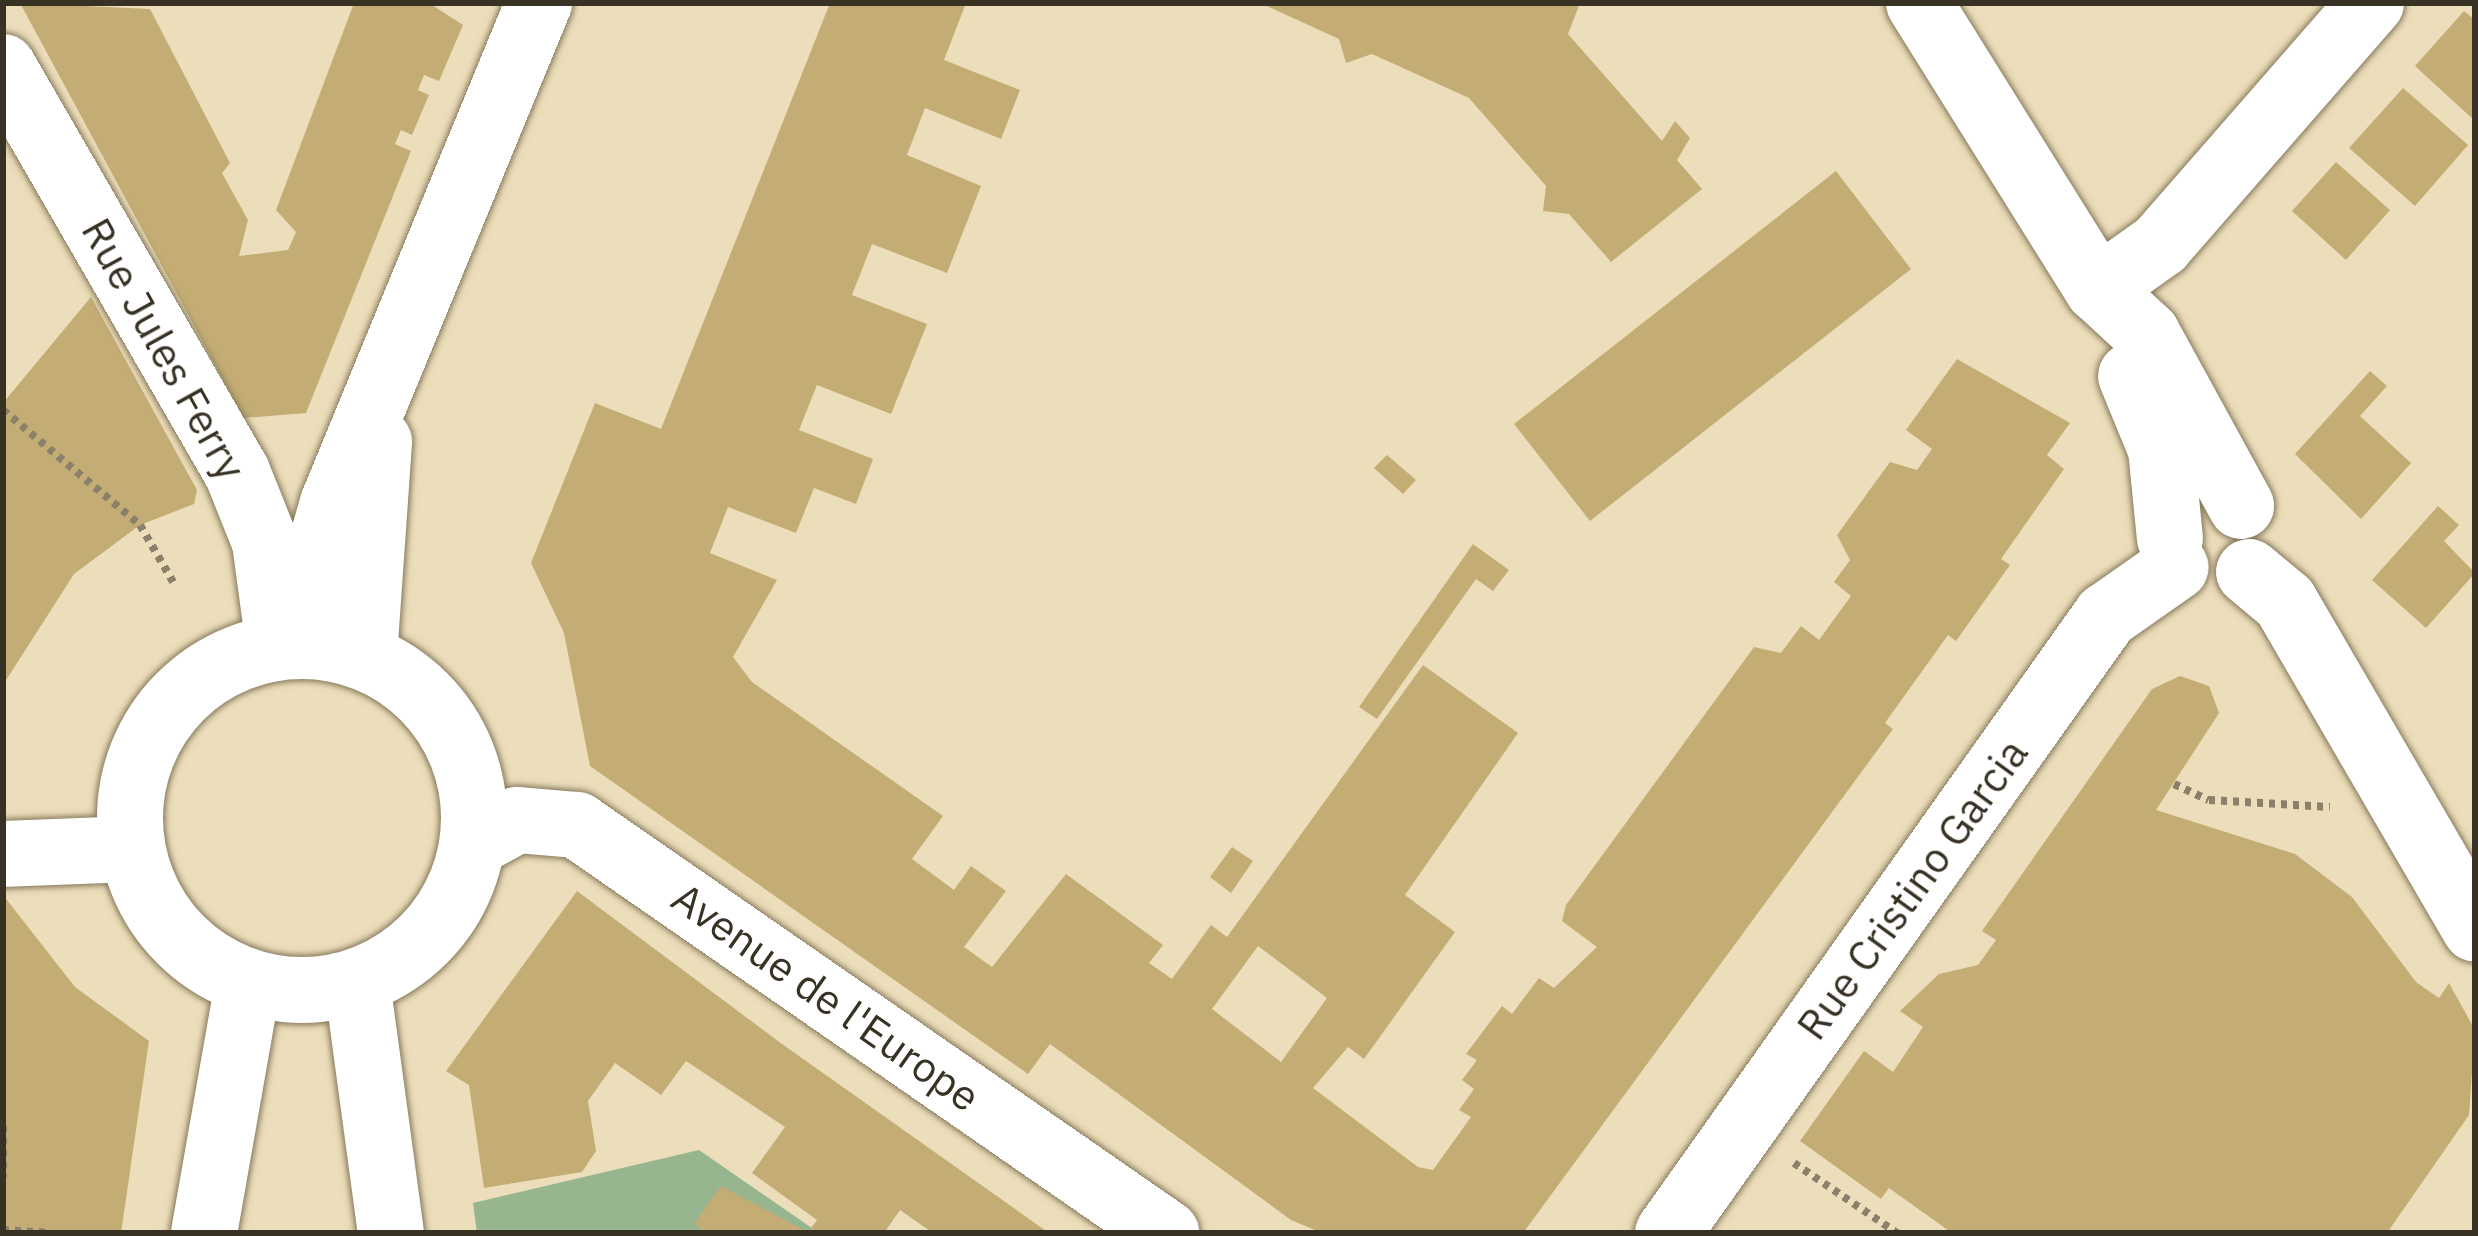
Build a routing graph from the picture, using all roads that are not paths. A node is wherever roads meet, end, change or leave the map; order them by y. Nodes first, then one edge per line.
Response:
1 (538, 3) edge
2 (1918, 3) edge
3 (2371, 3) edge
4 (3, 67) edge
5 (2098, 289) junction
6 (384, 379) junction
7 (2241, 506) junction
8 (2173, 553) junction
9 (2249, 572) junction
10 (285, 646) junction
11 (364, 657) junction
12 (473, 844) junction
13 (132, 849) junction
14 (3, 854) edge
15 (2475, 929) edge
16 (248, 982) junction
17 (357, 982) junction
18 (204, 1233) edge
19 (391, 1233) edge
20 (1166, 1233) edge
21 (1668, 1233) edge

1 - 6 street
2 - 5 street
3 - 5 street
4 - 10 street, Rue Jules Ferry
5 - 7 street
5 - 8 street
6 - 10 street
6 - 11 street
7 - 8 street
7 - 9 street
8 - 9 street
8 - 21 street, Rue Cristino Garcia
9 - 15 street
10 - 11 street
10 - 13 street
11 - 12 street
12 - 17 street
12 - 20 street, Avenue de l'Europe
13 - 14 street
13 - 16 street
16 - 17 street
16 - 18 street
17 - 19 street

